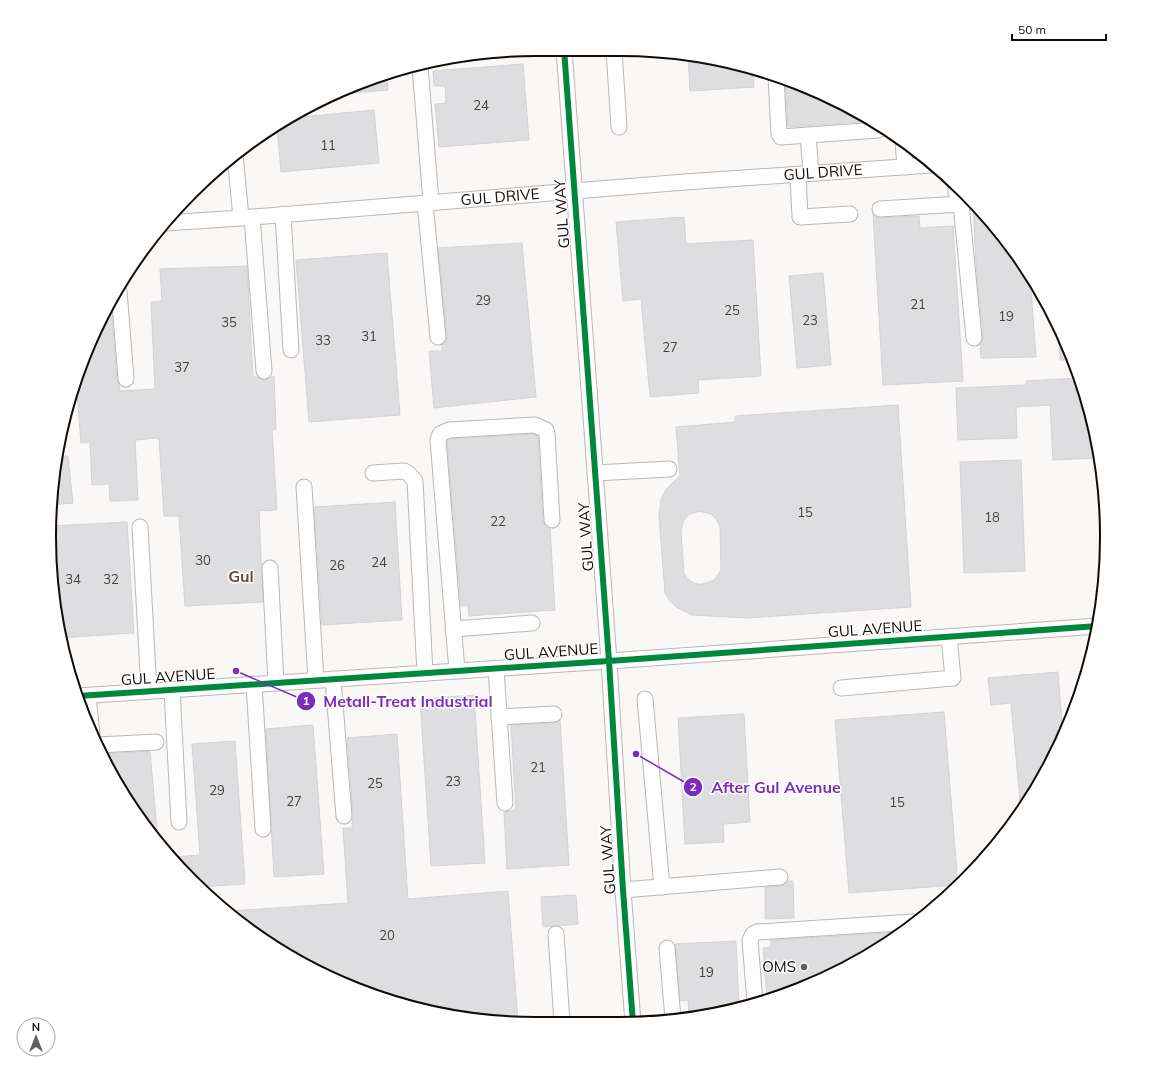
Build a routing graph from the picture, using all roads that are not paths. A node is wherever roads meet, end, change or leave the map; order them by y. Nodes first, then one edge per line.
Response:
1 (564, 56) edge
2 (614, 56) edge
3 (420, 70) edge
4 (776, 83) edge
5 (619, 127) dead end
6 (876, 130) edge
7 (808, 135) junction
8 (904, 149) edge
9 (236, 161) edge
10 (925, 165) edge
11 (905, 167) junction
12 (804, 174) junction
13 (573, 191) junction
14 (957, 195) edge
15 (428, 203) junction
16 (961, 204) junction
17 (880, 209) dead end
18 (283, 214) junction
19 (850, 214) dead end
20 (246, 218) junction
21 (173, 223) edge
22 (119, 297) edge
23 (438, 337) dead end
24 (974, 338) dead end
25 (291, 350) dead end
26 (264, 371) dead end
27 (126, 379) dead end
28 (669, 469) dead end
29 (373, 473) dead end
30 (595, 473) junction
31 (304, 487) dead end
32 (552, 520) dead end
33 (140, 528) dead end
34 (270, 568) dead end
35 (532, 623) dead end
36 (1092, 626) edge
37 (453, 629) junction
38 (949, 637) junction
39 (609, 661) junction
40 (496, 669) junction
41 (457, 671) junction
42 (425, 673) junction
43 (333, 679) junction
44 (316, 680) junction
45 (276, 683) junction
46 (254, 684) junction
47 (841, 688) dead end
48 (172, 690) junction
49 (149, 692) junction
50 (83, 696) edge
51 (646, 698) dead end
52 (554, 714) dead end
53 (499, 718) junction
54 (156, 742) dead end
55 (104, 745) edge
56 (505, 803) dead end
57 (344, 816) dead end
58 (179, 822) dead end
59 (263, 829) dead end
60 (780, 877) dead end
61 (662, 887) junction
62 (623, 890) junction
63 (905, 923) edge
64 (556, 934) dead end
65 (667, 948) dead end
66 (755, 997) edge
67 (673, 1014) edge
68 (562, 1017) edge
69 (633, 1017) edge

1 - 13 street, GUL WAY
2 - 5 street
3 - 15 street
4 - 7 street
6 - 7 street
7 - 12 street
8 - 11 street
9 - 20 street
10 - 11 street, GUL DRIVE
11 - 12 street, GUL DRIVE
12 - 13 street, GUL DRIVE
12 - 19 street
13 - 15 street, GUL DRIVE
13 - 30 street, GUL WAY
14 - 16 street
15 - 18 street, GUL DRIVE
15 - 23 street
16 - 17 street
16 - 24 street
18 - 20 street, GUL DRIVE
18 - 25 street
20 - 21 street, GUL DRIVE
20 - 26 street
22 - 27 street
28 - 30 street
29 - 42 street
30 - 39 street, GUL WAY
31 - 44 street
32 - 37 street
33 - 49 street
34 - 45 street
35 - 37 street
36 - 38 street, GUL AVENUE
37 - 41 street
38 - 39 street, GUL AVENUE
38 - 47 street
39 - 40 street, GUL AVENUE
39 - 62 street, GUL WAY
40 - 41 street, GUL AVENUE
40 - 53 street
41 - 42 street, GUL AVENUE
42 - 43 street, GUL AVENUE
43 - 44 street, GUL AVENUE
43 - 57 street
44 - 45 street, GUL AVENUE
45 - 46 street, GUL AVENUE
46 - 48 street, GUL AVENUE
46 - 59 street
48 - 49 street, GUL AVENUE
48 - 58 street
49 - 50 street, GUL AVENUE
51 - 61 street
52 - 53 street
53 - 56 street
54 - 55 street
60 - 61 street
61 - 62 street
62 - 69 street, GUL WAY
63 - 66 street
64 - 68 street
65 - 67 street

